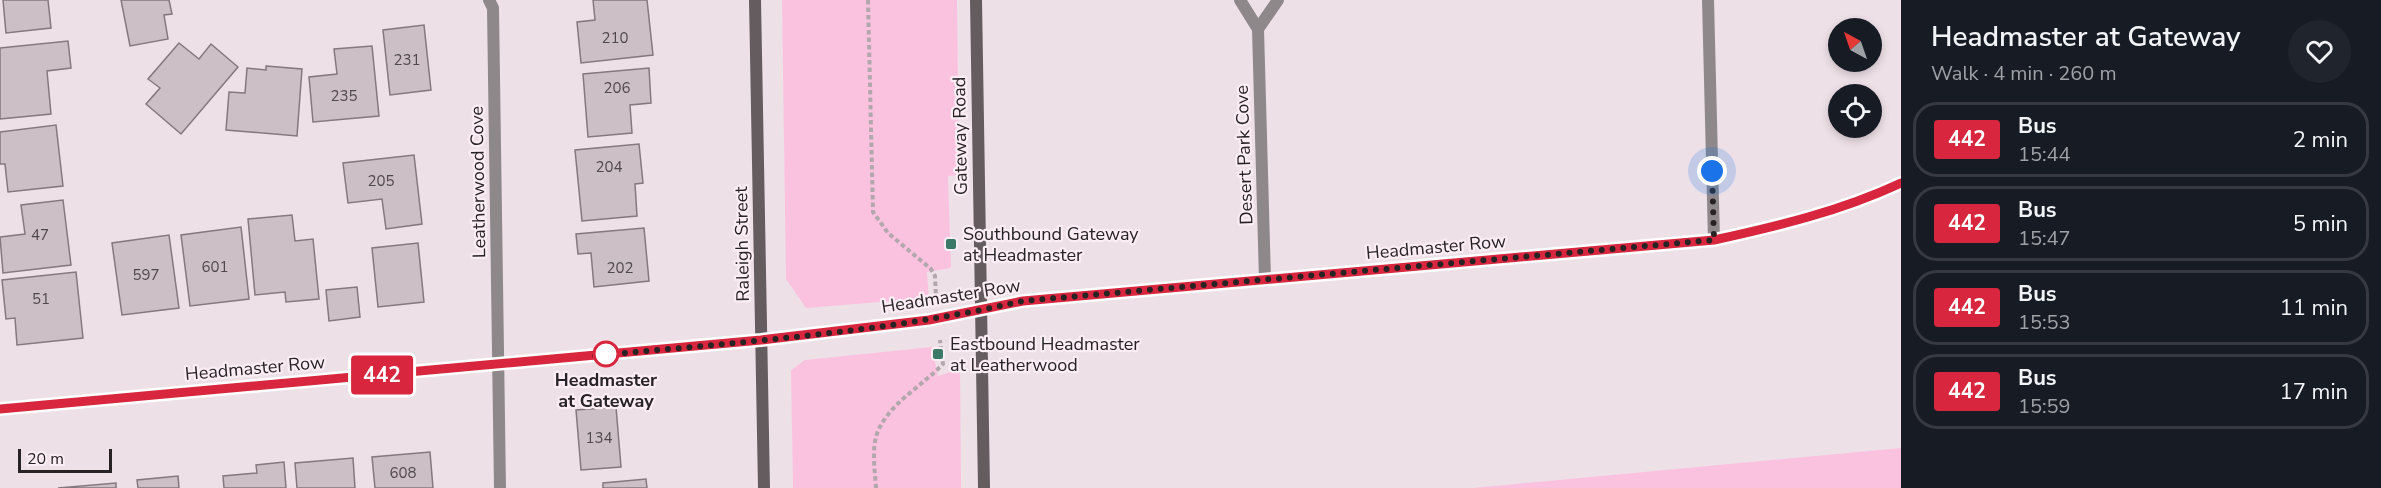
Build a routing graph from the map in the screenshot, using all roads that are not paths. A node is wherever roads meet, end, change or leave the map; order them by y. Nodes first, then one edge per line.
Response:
1 (489, 0) edge
2 (755, 0) edge
3 (976, 0) edge
4 (1240, 0) edge
5 (1278, 0) edge
6 (1708, 0) edge
7 (1258, 29) junction
8 (1901, 183) edge
9 (1714, 240) junction
10 (1265, 280) junction
11 (981, 311) junction
12 (761, 340) junction
13 (499, 364) junction
14 (0, 409) edge
15 (500, 488) edge
16 (764, 488) edge
17 (984, 488) edge

1 - 13 street, Leatherwood Cove
2 - 12 street, Raleigh Street
3 - 11 street, Gateway Road
4 - 7 street
5 - 7 street
6 - 9 street
7 - 10 street, Desert Park Cove
8 - 9 street, Headmaster Row
9 - 10 street, Headmaster Row
10 - 11 street, Headmaster Row
11 - 12 street, Headmaster Row
11 - 17 street, Gateway Road
12 - 13 street, Headmaster Row
12 - 16 street, Raleigh Street
13 - 14 street, Headmaster Row
13 - 15 street, Leatherwood Cove

